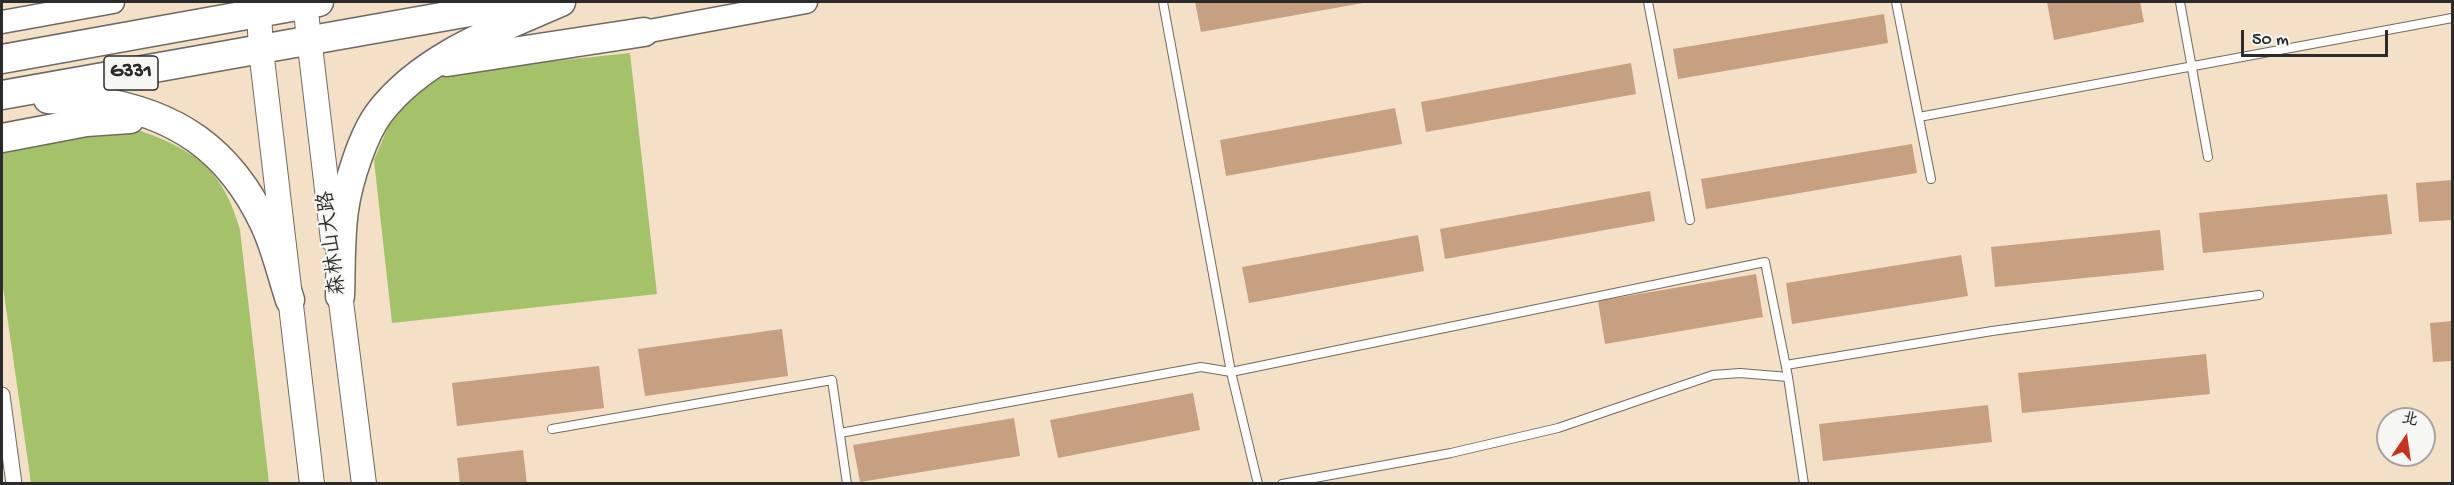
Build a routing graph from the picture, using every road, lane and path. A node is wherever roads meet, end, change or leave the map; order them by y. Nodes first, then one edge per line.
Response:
1 (113, 2) edge
2 (193, 2) edge
3 (310, 2) edge
4 (526, 2) edge
5 (561, 2) edge
6 (806, 2) edge
7 (1163, 2) edge
8 (1648, 2) edge
9 (1896, 2) edge
10 (2180, 2) edge
11 (259, 7) edge
12 (2452, 18) edge
13 (2, 22) edge
14 (180, 27) junction
15 (644, 32) joint
16 (310, 41) junction
17 (261, 50) junction
18 (2, 59) edge
19 (433, 64) junction
20 (2192, 66) junction
21 (2, 95) edge
22 (2, 102) edge
23 (1919, 117) junction
24 (159, 119) junction
25 (2, 138) edge
26 (2208, 157) dead end
27 (1931, 179) dead end
28 (1690, 220) dead end
29 (2259, 295) dead end
30 (340, 296) junction
31 (290, 300) junction
32 (1786, 365) junction
33 (1231, 372) junction
34 (1788, 377) junction
35 (2, 395) edge
36 (552, 429) dead end
37 (840, 433) junction
38 (14, 483) edge
39 (312, 483) edge
40 (364, 483) edge
41 (847, 483) edge
42 (1258, 483) edge
43 (1282, 483) edge
44 (1804, 483) edge

1 - 13 street
2 - 14 highway
3 - 11 highway, G331
3 - 16 main road, 森林山大路
4 - 16 highway, G331
5 - 19 highway
6 - 15 street
7 - 33 lane
8 - 28 lane
9 - 23 lane
10 - 20 lane
11 - 14 highway, G331
11 - 17 main road
12 - 20 lane
14 - 18 highway, G331
15 - 19 highway
16 - 17 highway, G331
16 - 30 main road, 森林山大路
17 - 21 highway, G331
17 - 31 main road
19 - 30 highway
20 - 23 lane
20 - 26 lane
22 - 24 highway
23 - 27 lane
24 - 25 highway
24 - 31 highway
29 - 32 lane
30 - 40 main road, 森林山大路
31 - 39 main road
32 - 33 lane
32 - 34 lane
33 - 37 lane
33 - 42 lane
34 - 43 lane
34 - 44 lane
35 - 38 street
36 - 37 lane
37 - 41 lane

